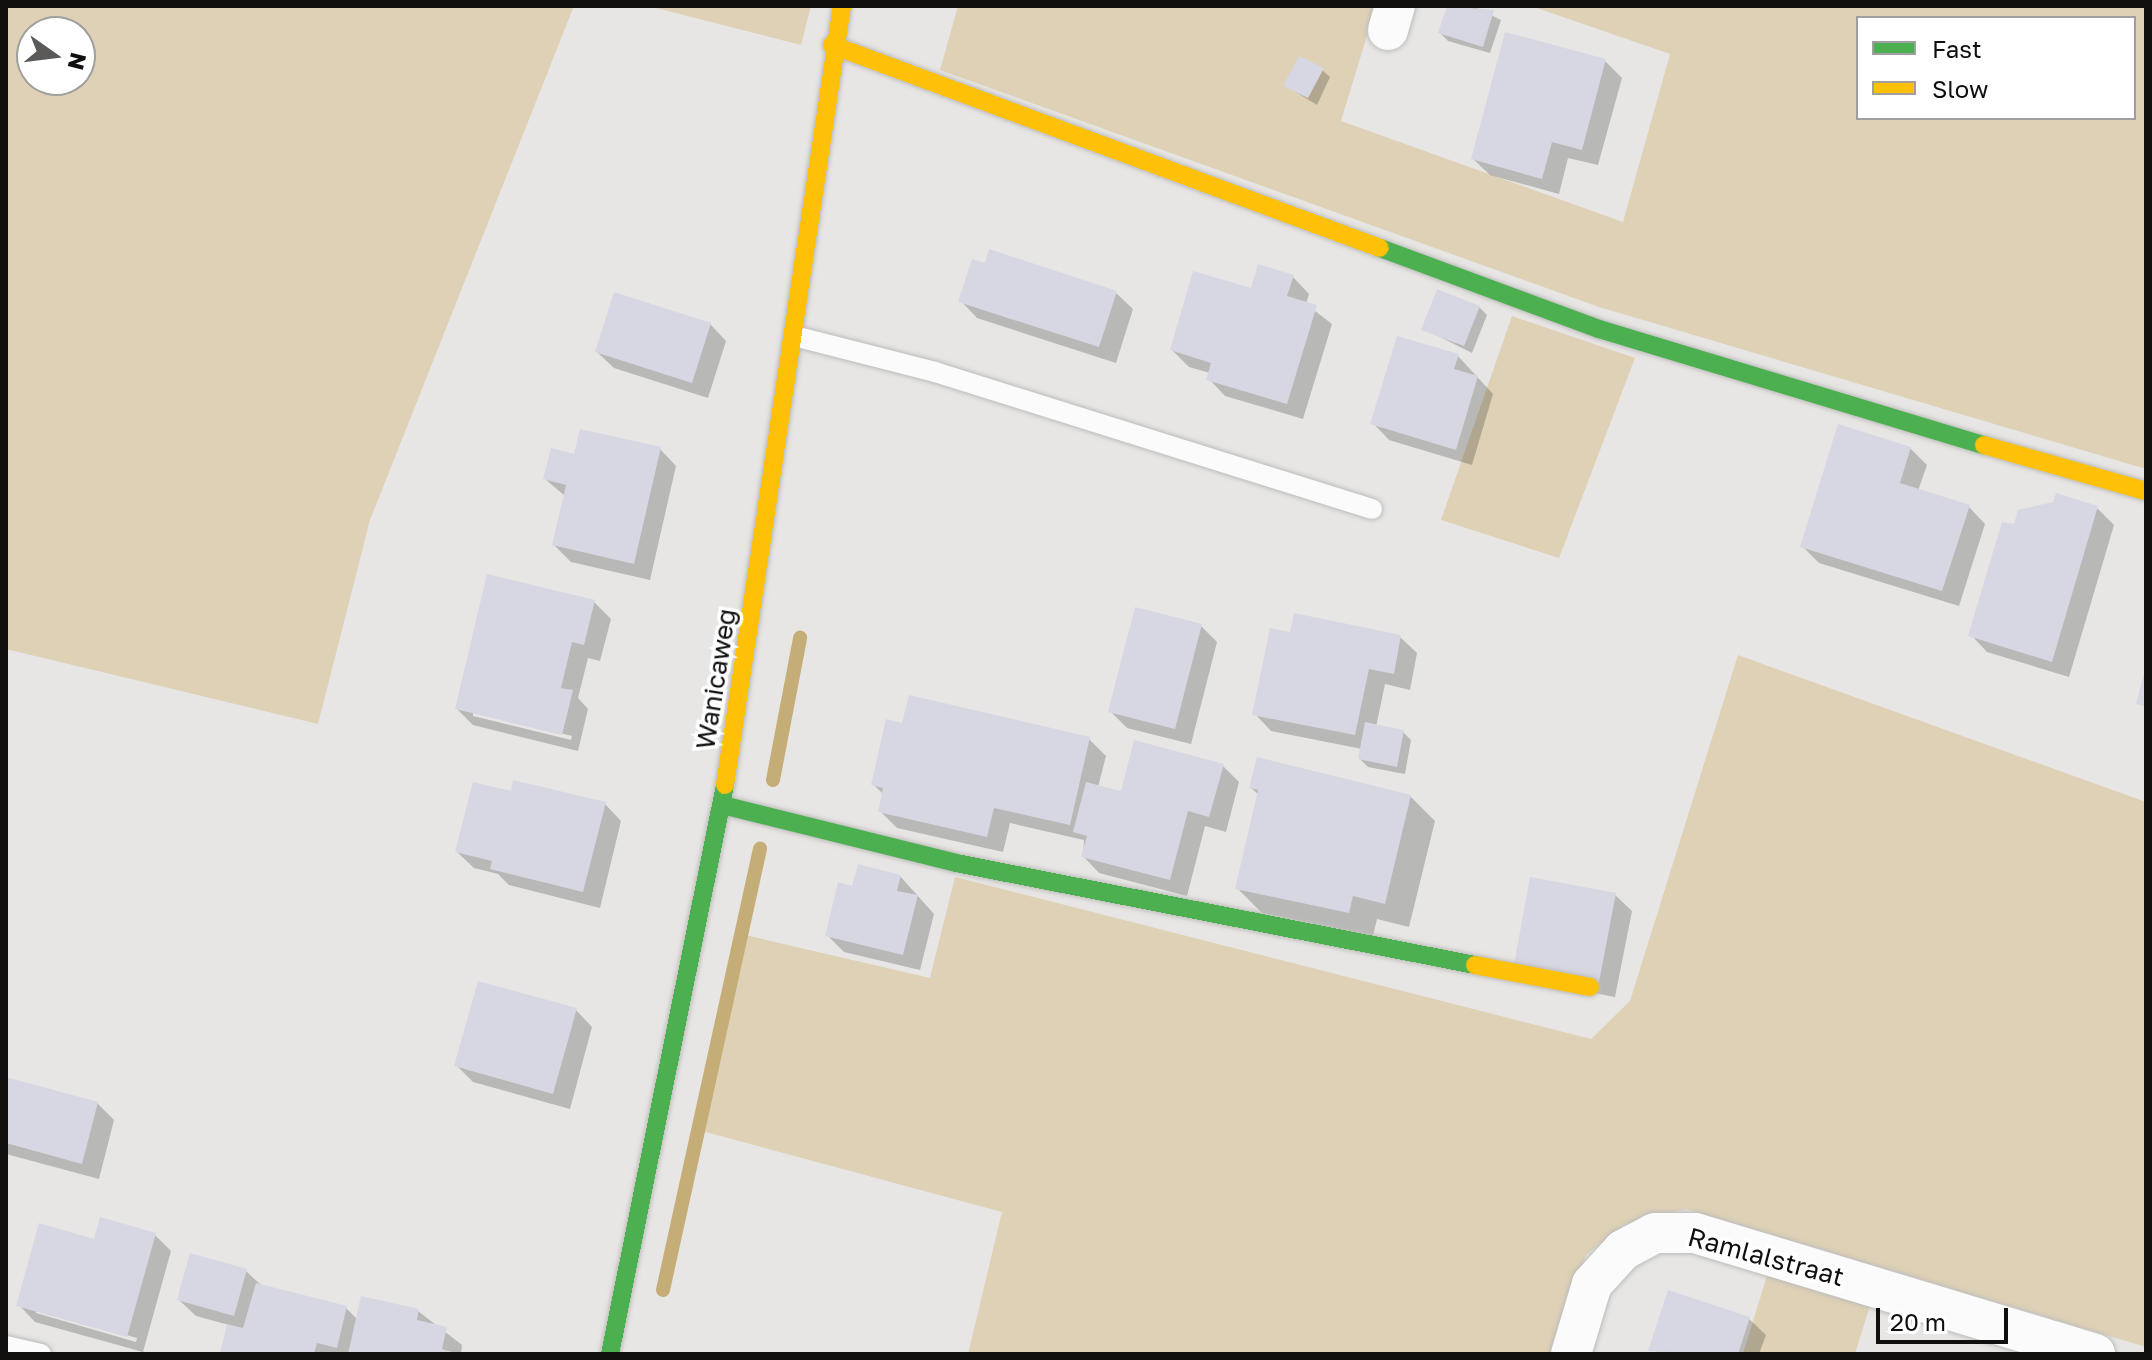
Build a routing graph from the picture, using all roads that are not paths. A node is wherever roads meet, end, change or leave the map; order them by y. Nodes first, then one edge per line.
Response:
1 (842, 6) edge
2 (832, 45) junction
3 (794, 336) junction
4 (2146, 491) edge
5 (1372, 509) dead end
6 (722, 805) junction
7 (1590, 987) dead end
8 (6, 1346) edge
9 (41, 1354) edge
10 (610, 1354) edge
11 (1571, 1354) edge
12 (2095, 1354) edge

1 - 2 street, Wanicaweg
2 - 3 street, Wanicaweg
2 - 4 street
3 - 5 lane
3 - 6 street, Wanicaweg
6 - 7 street
6 - 10 street, Wanicaweg
8 - 9 lane
11 - 12 street, Ramlalstraat

